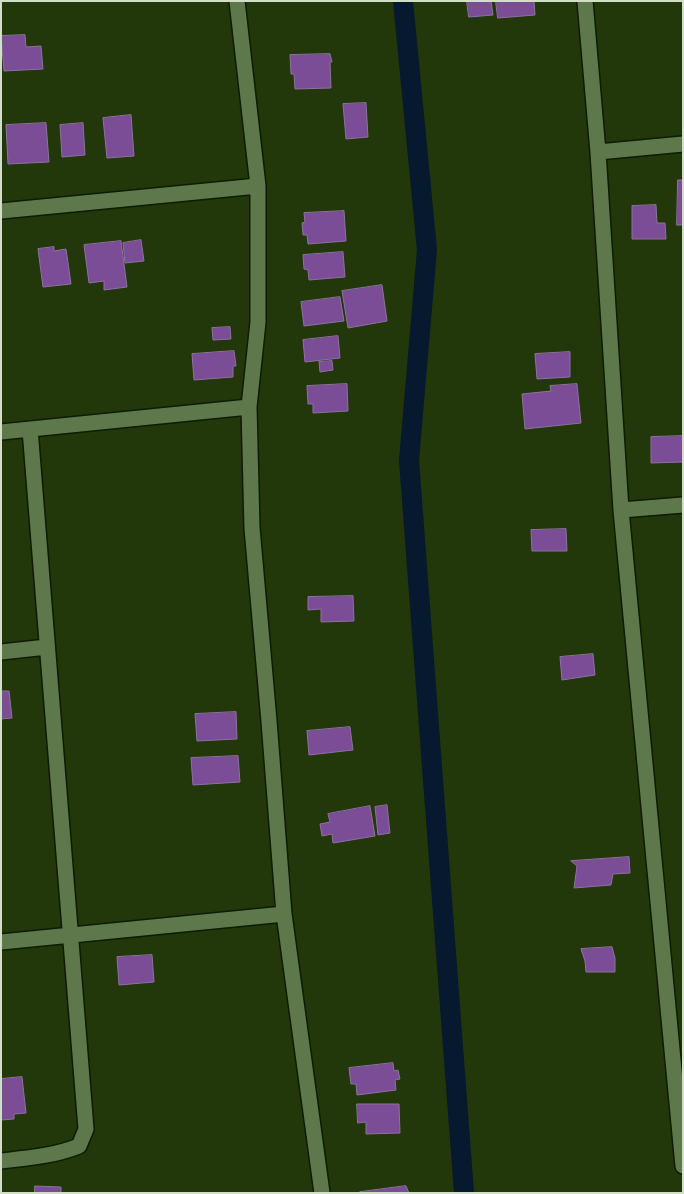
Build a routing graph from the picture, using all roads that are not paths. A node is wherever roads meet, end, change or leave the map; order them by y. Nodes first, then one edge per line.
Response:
1 (237, 1) edge
2 (585, 1) edge
3 (683, 144) edge
4 (598, 152) junction
5 (258, 186) junction
6 (1, 211) edge
7 (249, 407) junction
8 (30, 429) junction
9 (1, 432) edge
10 (683, 505) edge
11 (621, 510) junction
12 (47, 647) junction
13 (1, 652) edge
14 (284, 914) junction
15 (71, 935) junction
16 (1, 942) edge
17 (1, 1161) edge
18 (683, 1166) edge
19 (322, 1193) edge

1 - 5 street
2 - 4 street
3 - 4 street
4 - 11 street
5 - 6 street
5 - 7 street
7 - 8 street
7 - 14 street
8 - 9 street
8 - 12 street
10 - 11 street
11 - 18 street
12 - 13 street
12 - 15 street
14 - 15 street
14 - 19 street
15 - 16 street
15 - 17 street

